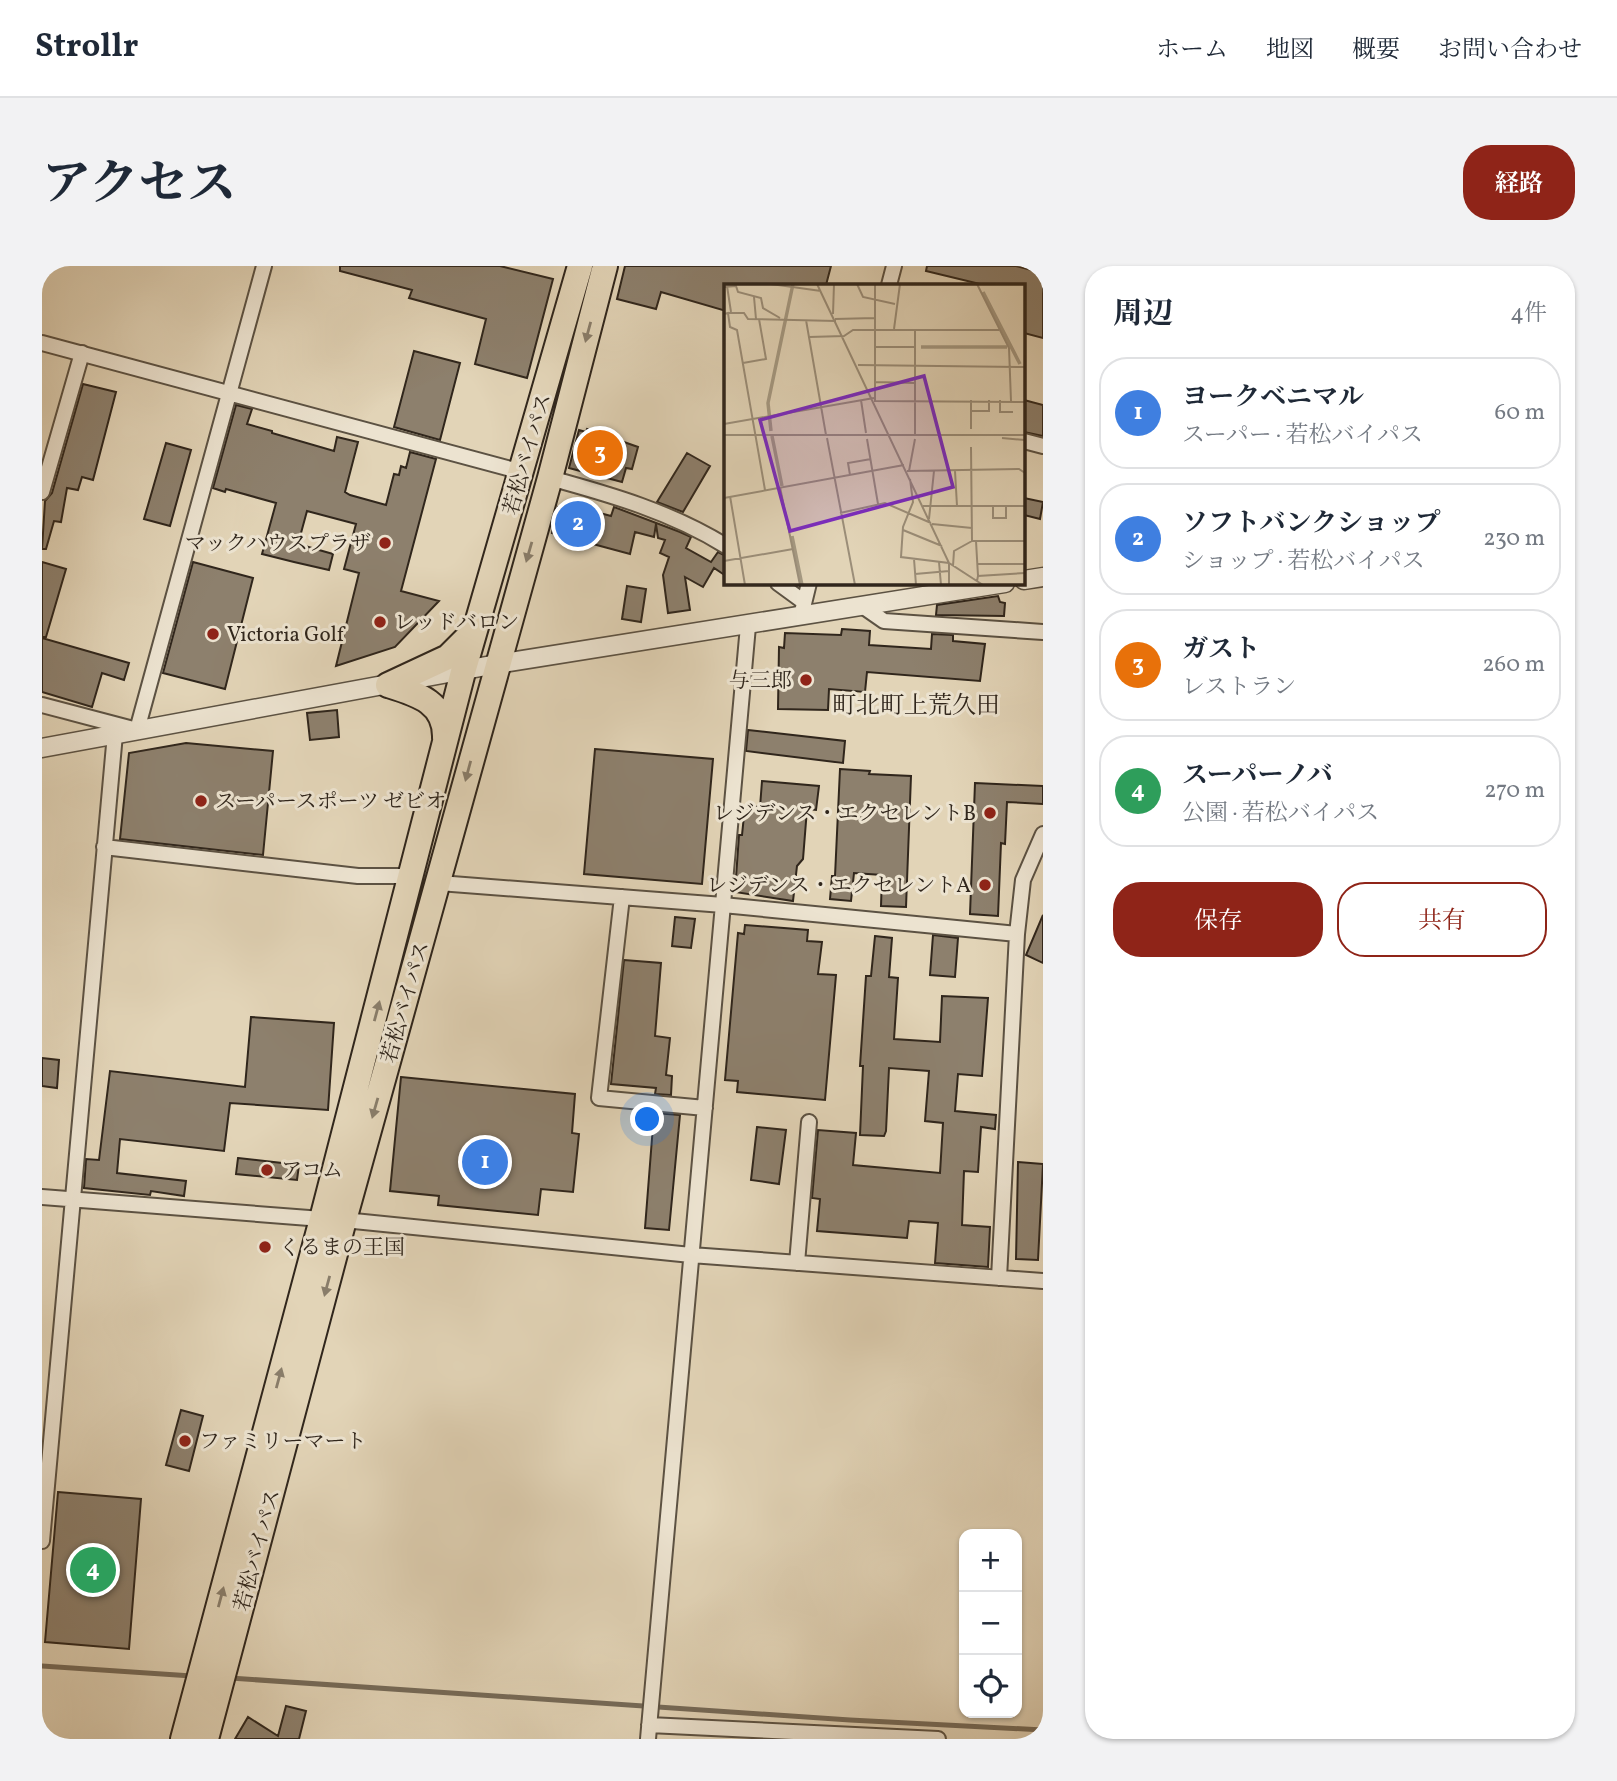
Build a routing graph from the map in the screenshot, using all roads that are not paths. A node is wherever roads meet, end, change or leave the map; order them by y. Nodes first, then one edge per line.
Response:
1 (264, 266) edge
2 (580, 266) edge
3 (605, 266) edge
4 (894, 266) edge
5 (889, 284) edge
6 (42, 343) edge
7 (82, 353) junction
8 (230, 395) junction
9 (1026, 442) edge
10 (1043, 446) edge
11 (522, 472) junction
12 (550, 478) junction
13 (42, 492) edge
14 (724, 545) edge
15 (779, 584) edge
16 (809, 584) edge
17 (998, 584) edge
18 (861, 605) junction
19 (802, 609) junction
20 (478, 623) junction
21 (748, 626) junction
22 (1043, 632) edge
23 (497, 664) junction
24 (463, 672) junction
25 (388, 685) junction
26 (42, 705) edge
27 (137, 730) junction
28 (116, 734) junction
29 (445, 744) junction
30 (42, 748) edge
31 (1043, 834) edge
32 (104, 847) junction
33 (412, 876) junction
34 (439, 883) junction
35 (622, 897) junction
36 (723, 905) junction
37 (1017, 934) junction
38 (705, 1108) junction
39 (809, 1122) dead end
40 (42, 1197) edge
41 (71, 1199) junction
42 (333, 1220) junction
43 (691, 1255) junction
44 (797, 1263) junction
45 (999, 1278) junction
46 (1043, 1281) edge
47 (42, 1541) edge
48 (206, 1697) junction
49 (649, 1726) edge
50 (183, 1739) edge
51 (206, 1739) edge
52 (938, 1739) edge

1 - 8 street
2 - 11 highway, 若松バイパス
3 -> 12 highway, 若松バイパス
4 - 5 street
6 - 7 street
7 - 8 street
7 - 13 street
8 - 11 street
8 - 27 street
9 - 10 street
11 - 20 highway, 若松バイパス
12 - 14 street
12 -> 23 highway, 若松バイパス
15 - 19 street
16 - 19 street
17 - 18 street
18 - 19 street
18 - 22 street
19 - 21 street
20 - 24 highway, 若松バイパス
20 - 25 highway
21 - 23 street
21 - 36 street
23 - 24 street
23 -> 34 highway, 若松バイパス
24 - 25 street
24 - 29 highway, 若松バイパス
25 - 27 street
25 - 29 highway
26 - 27 street
27 - 28 street
28 - 30 street
28 - 32 street
29 - 33 highway, 若松バイパス
31 - 37 street
32 - 33 street
32 - 41 street
42 -> 33 highway, 若松バイパス
34 - 35 street
34 -> 42 highway, 若松バイパス
35 - 36 street
35 - 38 street
36 - 37 street
36 - 38 street
37 - 45 street
38 - 43 street
39 - 44 street
40 - 41 street
41 - 42 street
41 - 47 street
42 - 43 street
42 - 48 highway, 若松バイパス
43 - 44 street
43 - 49 street
44 - 45 street
45 - 46 street
48 - 50 highway, 若松バイパス
48 - 51 highway, 若松バイパス
49 - 52 street

